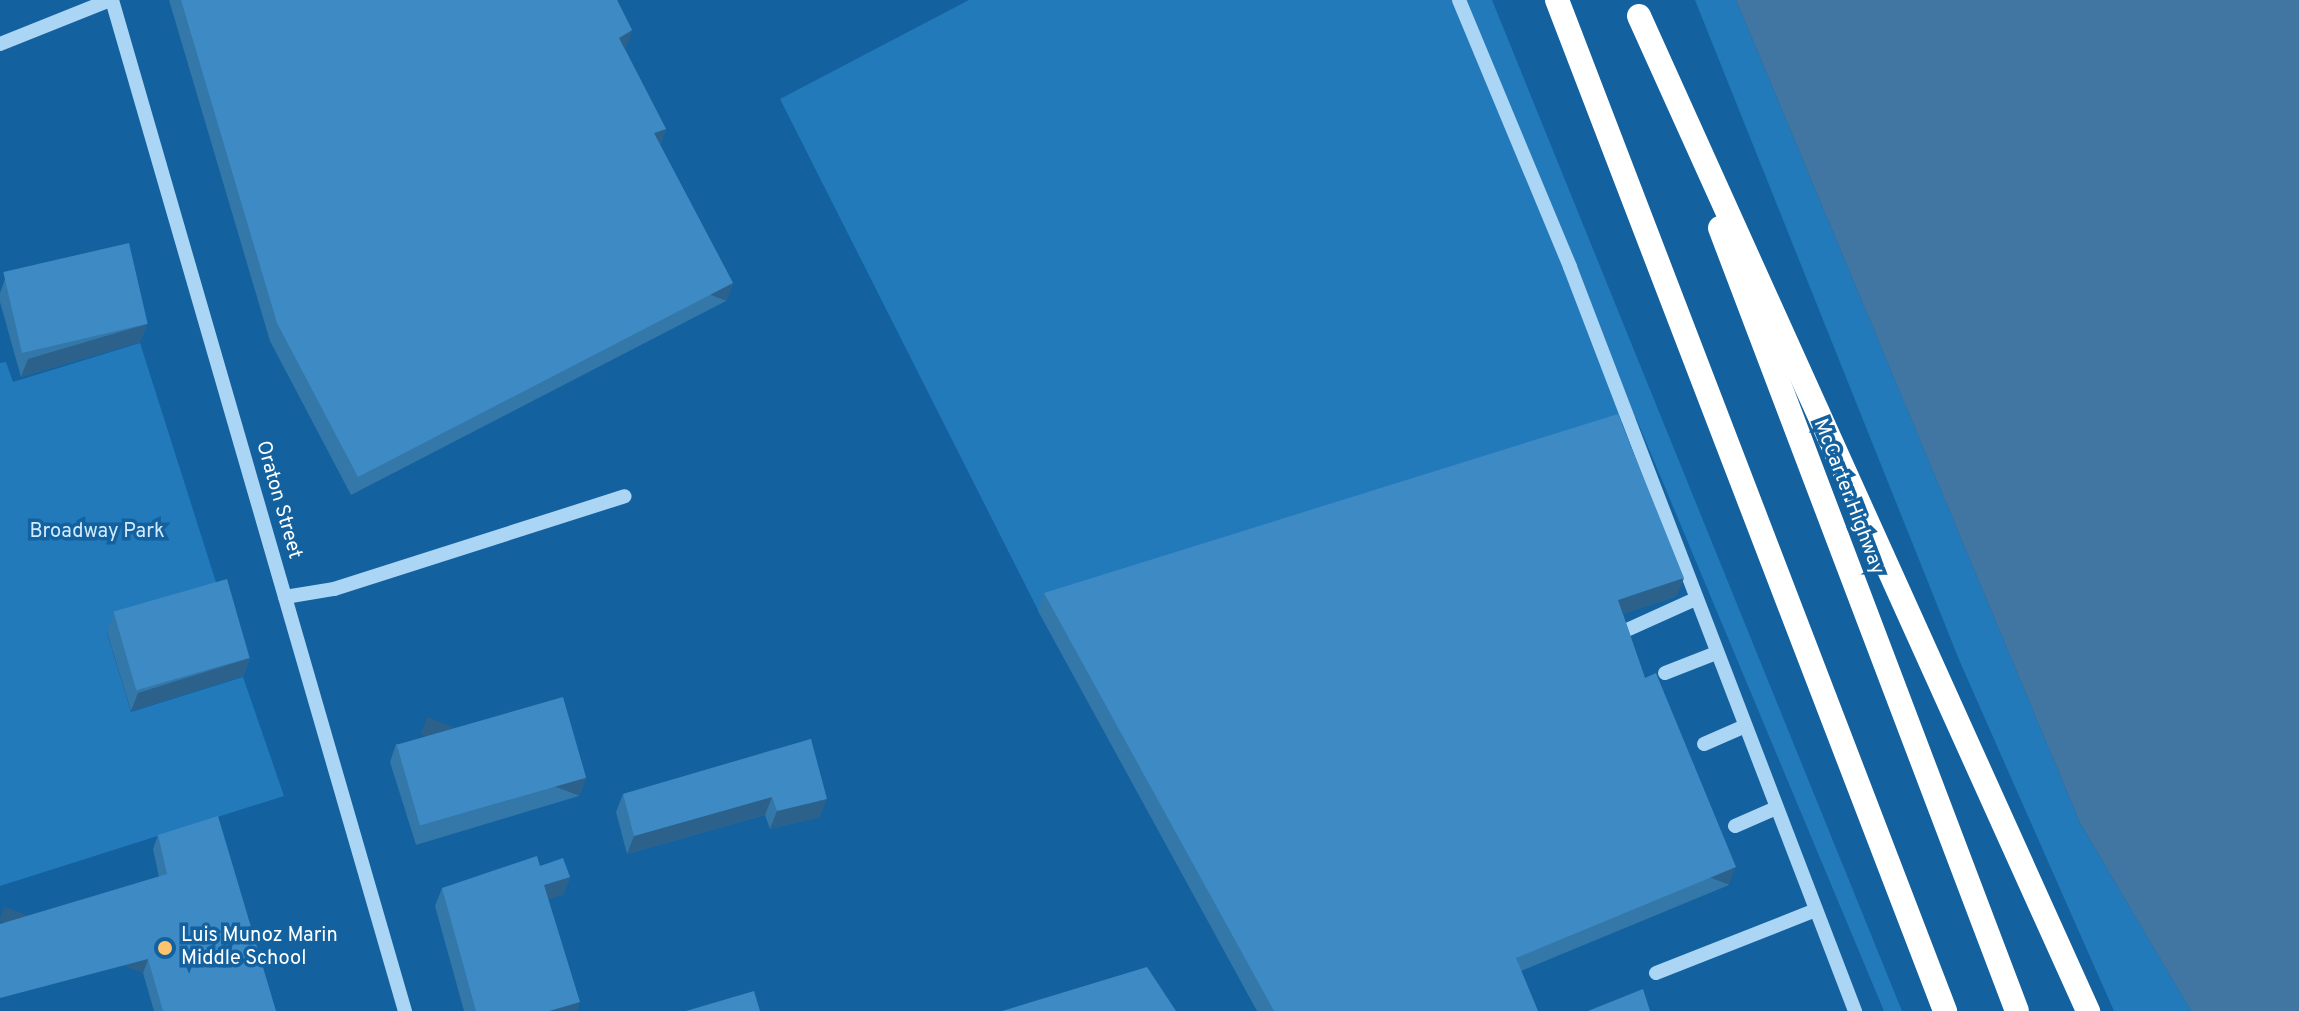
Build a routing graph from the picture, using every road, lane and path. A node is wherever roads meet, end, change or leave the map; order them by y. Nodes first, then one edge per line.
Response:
1 (111, 0) edge
2 (1459, 0) edge
3 (1557, 0) edge
4 (1636, 8) edge
5 (0, 44) edge
6 (625, 496) dead end
7 (285, 597) junction
8 (1695, 599) junction
9 (1629, 629) edge
10 (1716, 653) junction
11 (1665, 673) dead end
12 (1743, 727) junction
13 (1704, 744) dead end
14 (1774, 809) junction
15 (1735, 826) dead end
16 (1813, 911) junction
17 (1656, 973) dead end
18 (405, 1011) edge
19 (1855, 1011) edge
20 (1945, 1011) edge
21 (2017, 1011) edge
22 (2088, 1011) edge

1 - 5 street
1 - 7 street, Oraton Street
2 - 8 street
3 - 20 highway
4 - 21 highway, McCarter Highway
4 - 22 highway
6 - 7 street
7 - 18 street, Oraton Street
8 - 9 street
8 - 10 street
10 - 11 street
10 - 12 street
12 - 13 street
12 - 14 street
14 - 15 street
14 - 16 street
16 - 17 street
16 - 19 street

